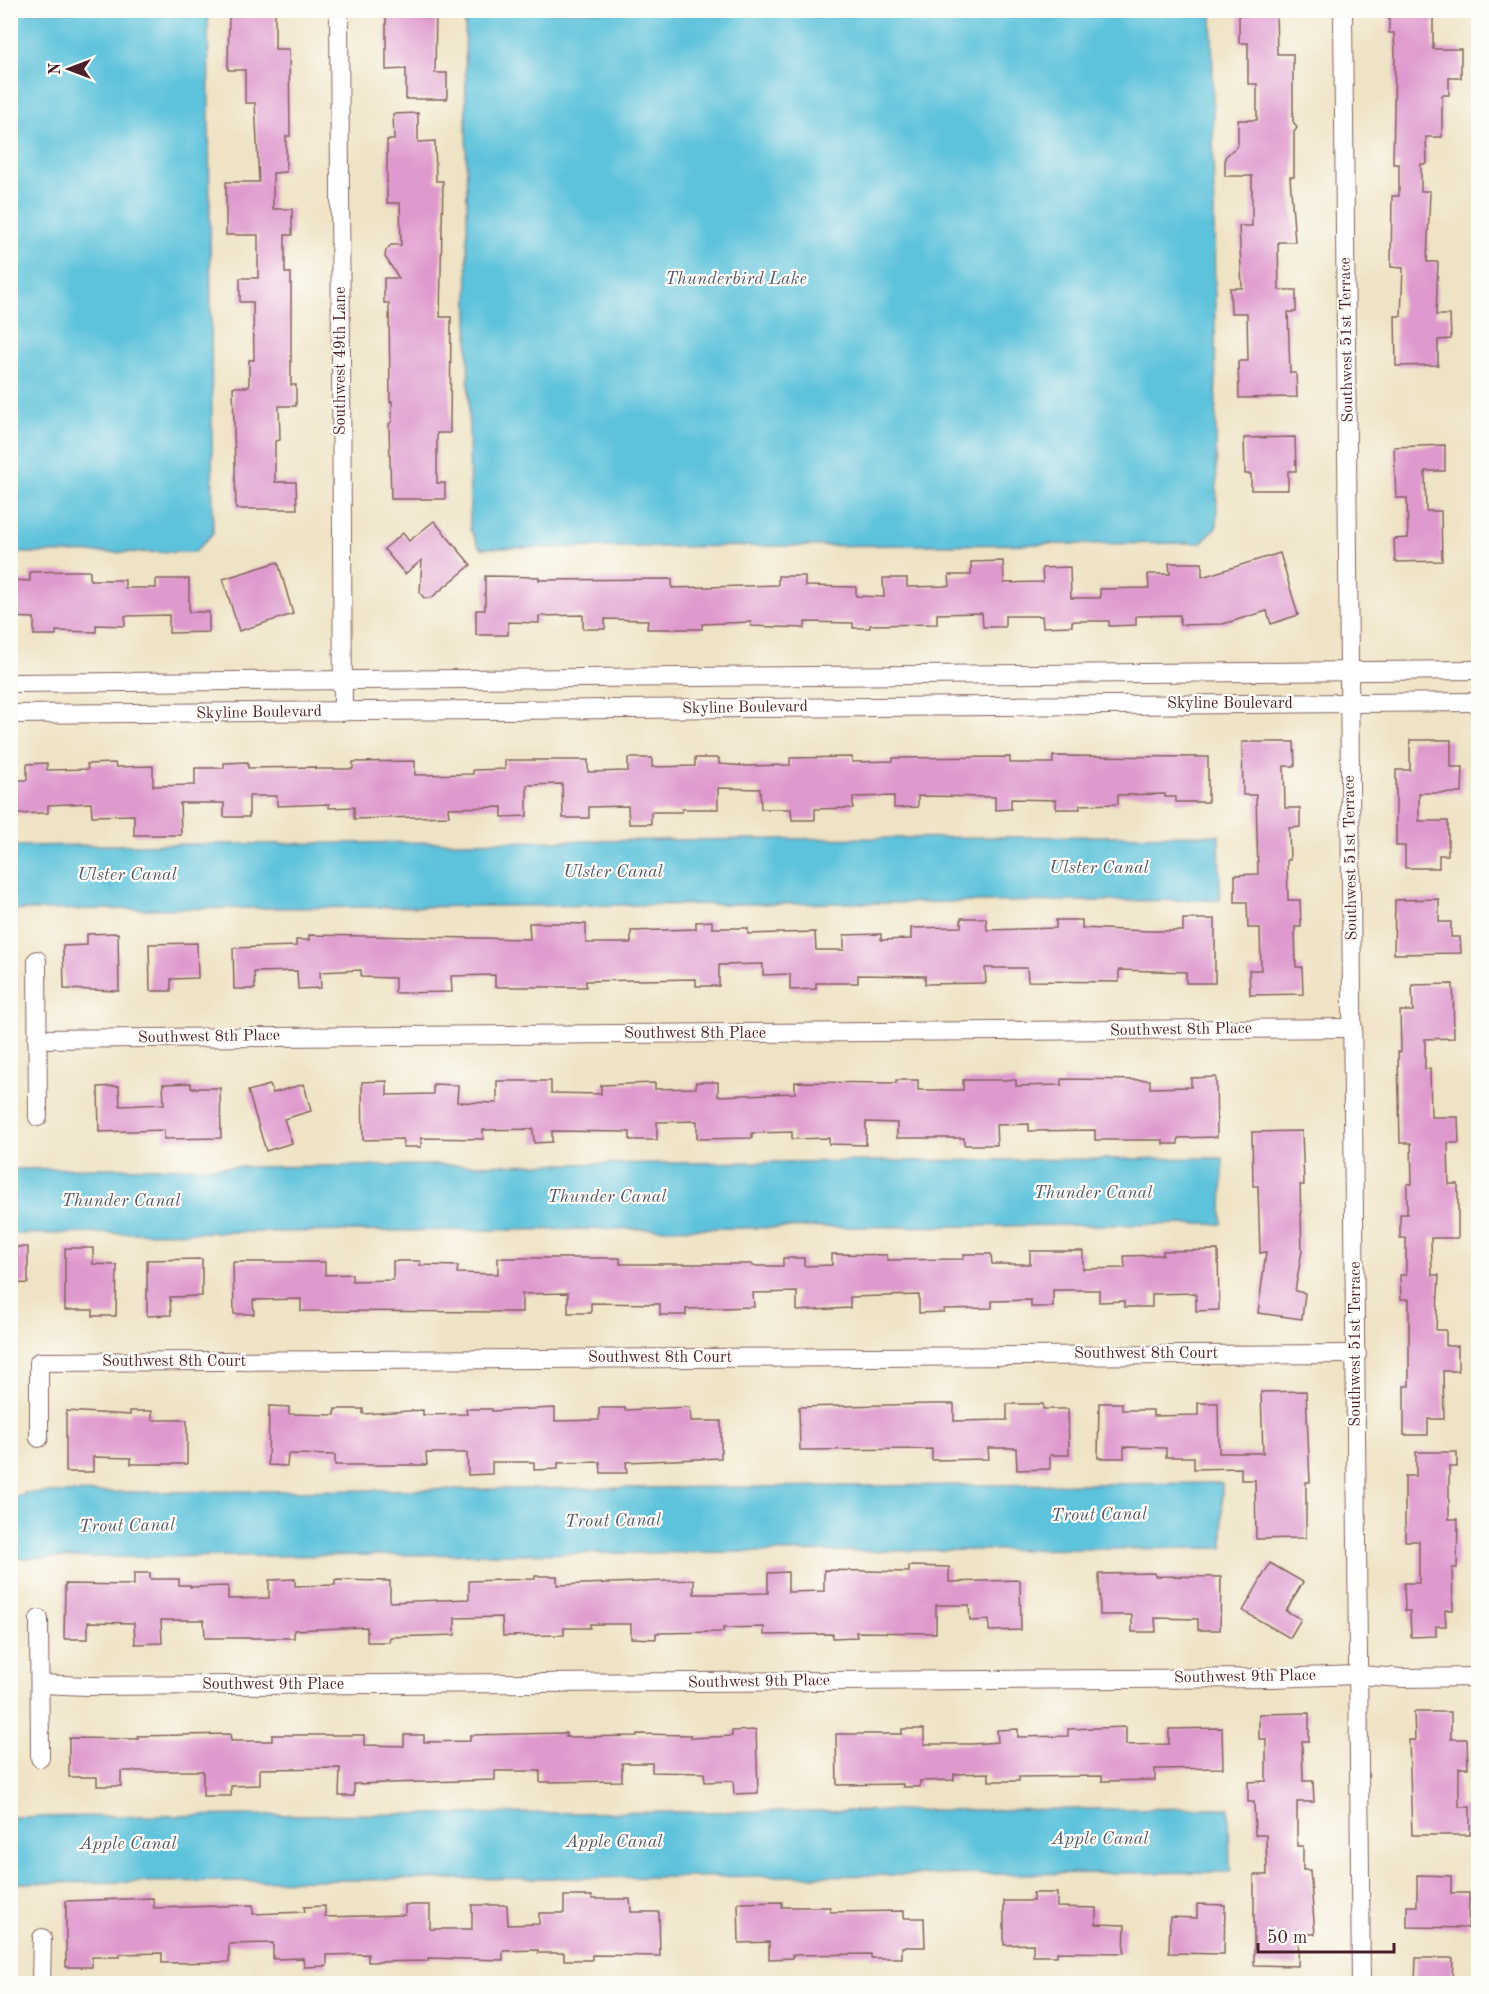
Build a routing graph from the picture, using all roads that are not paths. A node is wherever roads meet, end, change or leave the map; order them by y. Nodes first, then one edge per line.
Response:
1 (339, 10) edge
2 (1343, 10) edge
3 (1350, 669) junction
4 (1479, 670) edge
5 (343, 680) junction
6 (10, 683) edge
7 (1479, 702) edge
8 (1349, 704) junction
9 (343, 712) junction
10 (10, 714) edge
11 (38, 960) dead end
12 (1353, 1028) junction
13 (37, 1039) junction
14 (38, 1117) dead end
15 (1357, 1354) junction
16 (39, 1438) dead end
17 (39, 1618) dead end
18 (1358, 1675) junction
19 (1479, 1677) edge
20 (40, 1684) junction
21 (40, 1758) dead end
22 (42, 1938) dead end
23 (41, 1983) edge
24 (1361, 1983) edge

1 - 5 street, Southwest 49th Lane
2 - 3 street, Southwest 51st Terrace
3 - 4 street, Skyline Boulevard
3 - 5 street, Skyline Boulevard
3 - 8 street, Southwest 51st Terrace
5 - 6 street, Skyline Boulevard
5 - 9 street, Southwest 49th Lane
7 - 8 street, Skyline Boulevard
8 - 9 street, Skyline Boulevard
8 - 12 street, Southwest 51st Terrace
9 - 10 street, Skyline Boulevard
11 - 13 street
12 - 13 street, Southwest 8th Place
12 - 15 street, Southwest 51st Terrace
13 - 14 street
15 - 16 street, Southwest 8th Court
15 - 18 street, Southwest 51st Terrace
17 - 20 street
18 - 19 street, Southwest 9th Place
18 - 20 street, Southwest 9th Place
18 - 24 street, Southwest 51st Terrace
20 - 21 street
22 - 23 street

